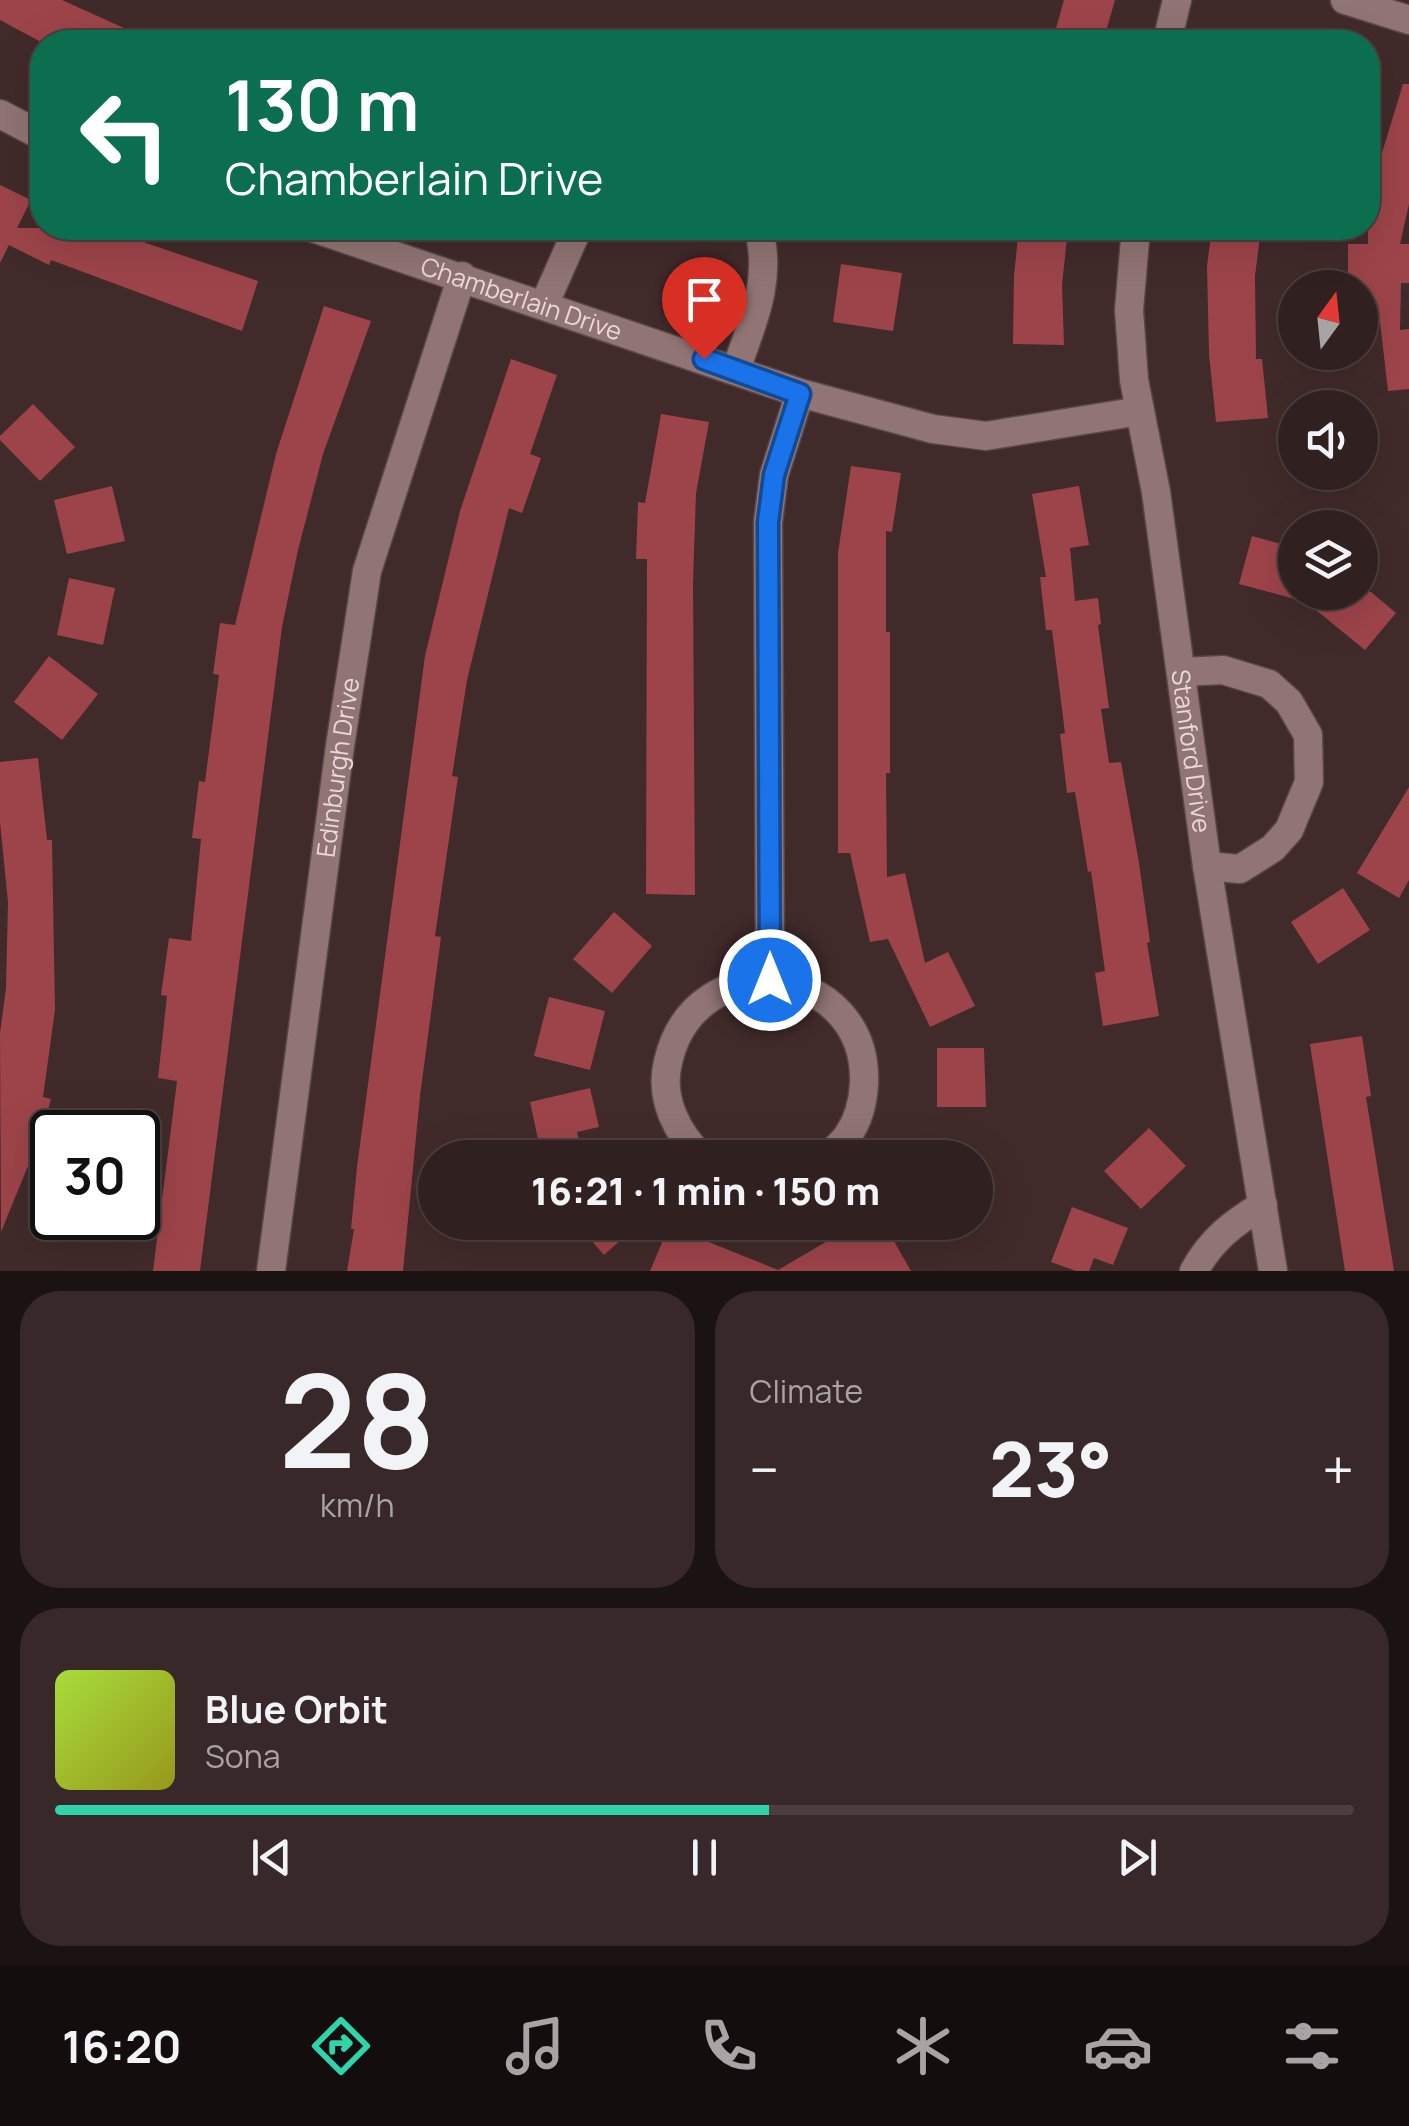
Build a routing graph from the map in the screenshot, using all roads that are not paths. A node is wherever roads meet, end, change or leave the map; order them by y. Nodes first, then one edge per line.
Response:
1 (1178, 0) edge
2 (1345, 0) edge
3 (1409, 20) edge
4 (1170, 30) edge
5 (0, 114) edge
6 (30, 130) edge
7 (351, 240) edge
8 (573, 240) edge
9 (760, 240) edge
10 (1135, 240) edge
11 (462, 276) junction
12 (544, 305) junction
13 (736, 370) junction
14 (800, 394) junction
15 (1140, 411) junction
16 (1181, 672) junction
17 (1208, 866) junction
18 (770, 980) junction
19 (687, 1140) edge
20 (844, 1140) edge
21 (1263, 1205) junction
22 (270, 1271) edge
23 (1194, 1271) edge
24 (1273, 1271) edge

1 - 4 street
2 - 3 street
5 - 6 street
7 - 11 street, Chamberlain Drive
8 - 12 street
9 - 13 street
10 - 15 street, Stanford Drive
11 - 12 street, Chamberlain Drive
11 - 22 street, Edinburgh Drive
12 - 13 street, Chamberlain Drive
13 - 14 street, Chamberlain Drive
14 - 15 street, Chamberlain Drive
14 - 18 street
15 - 16 street, Stanford Drive
16 - 17 street, Stanford Drive
16 - 17 street
17 - 21 street, Stanford Drive
18 - 19 street
18 - 20 street
21 - 23 street
21 - 24 street, Stanford Drive

